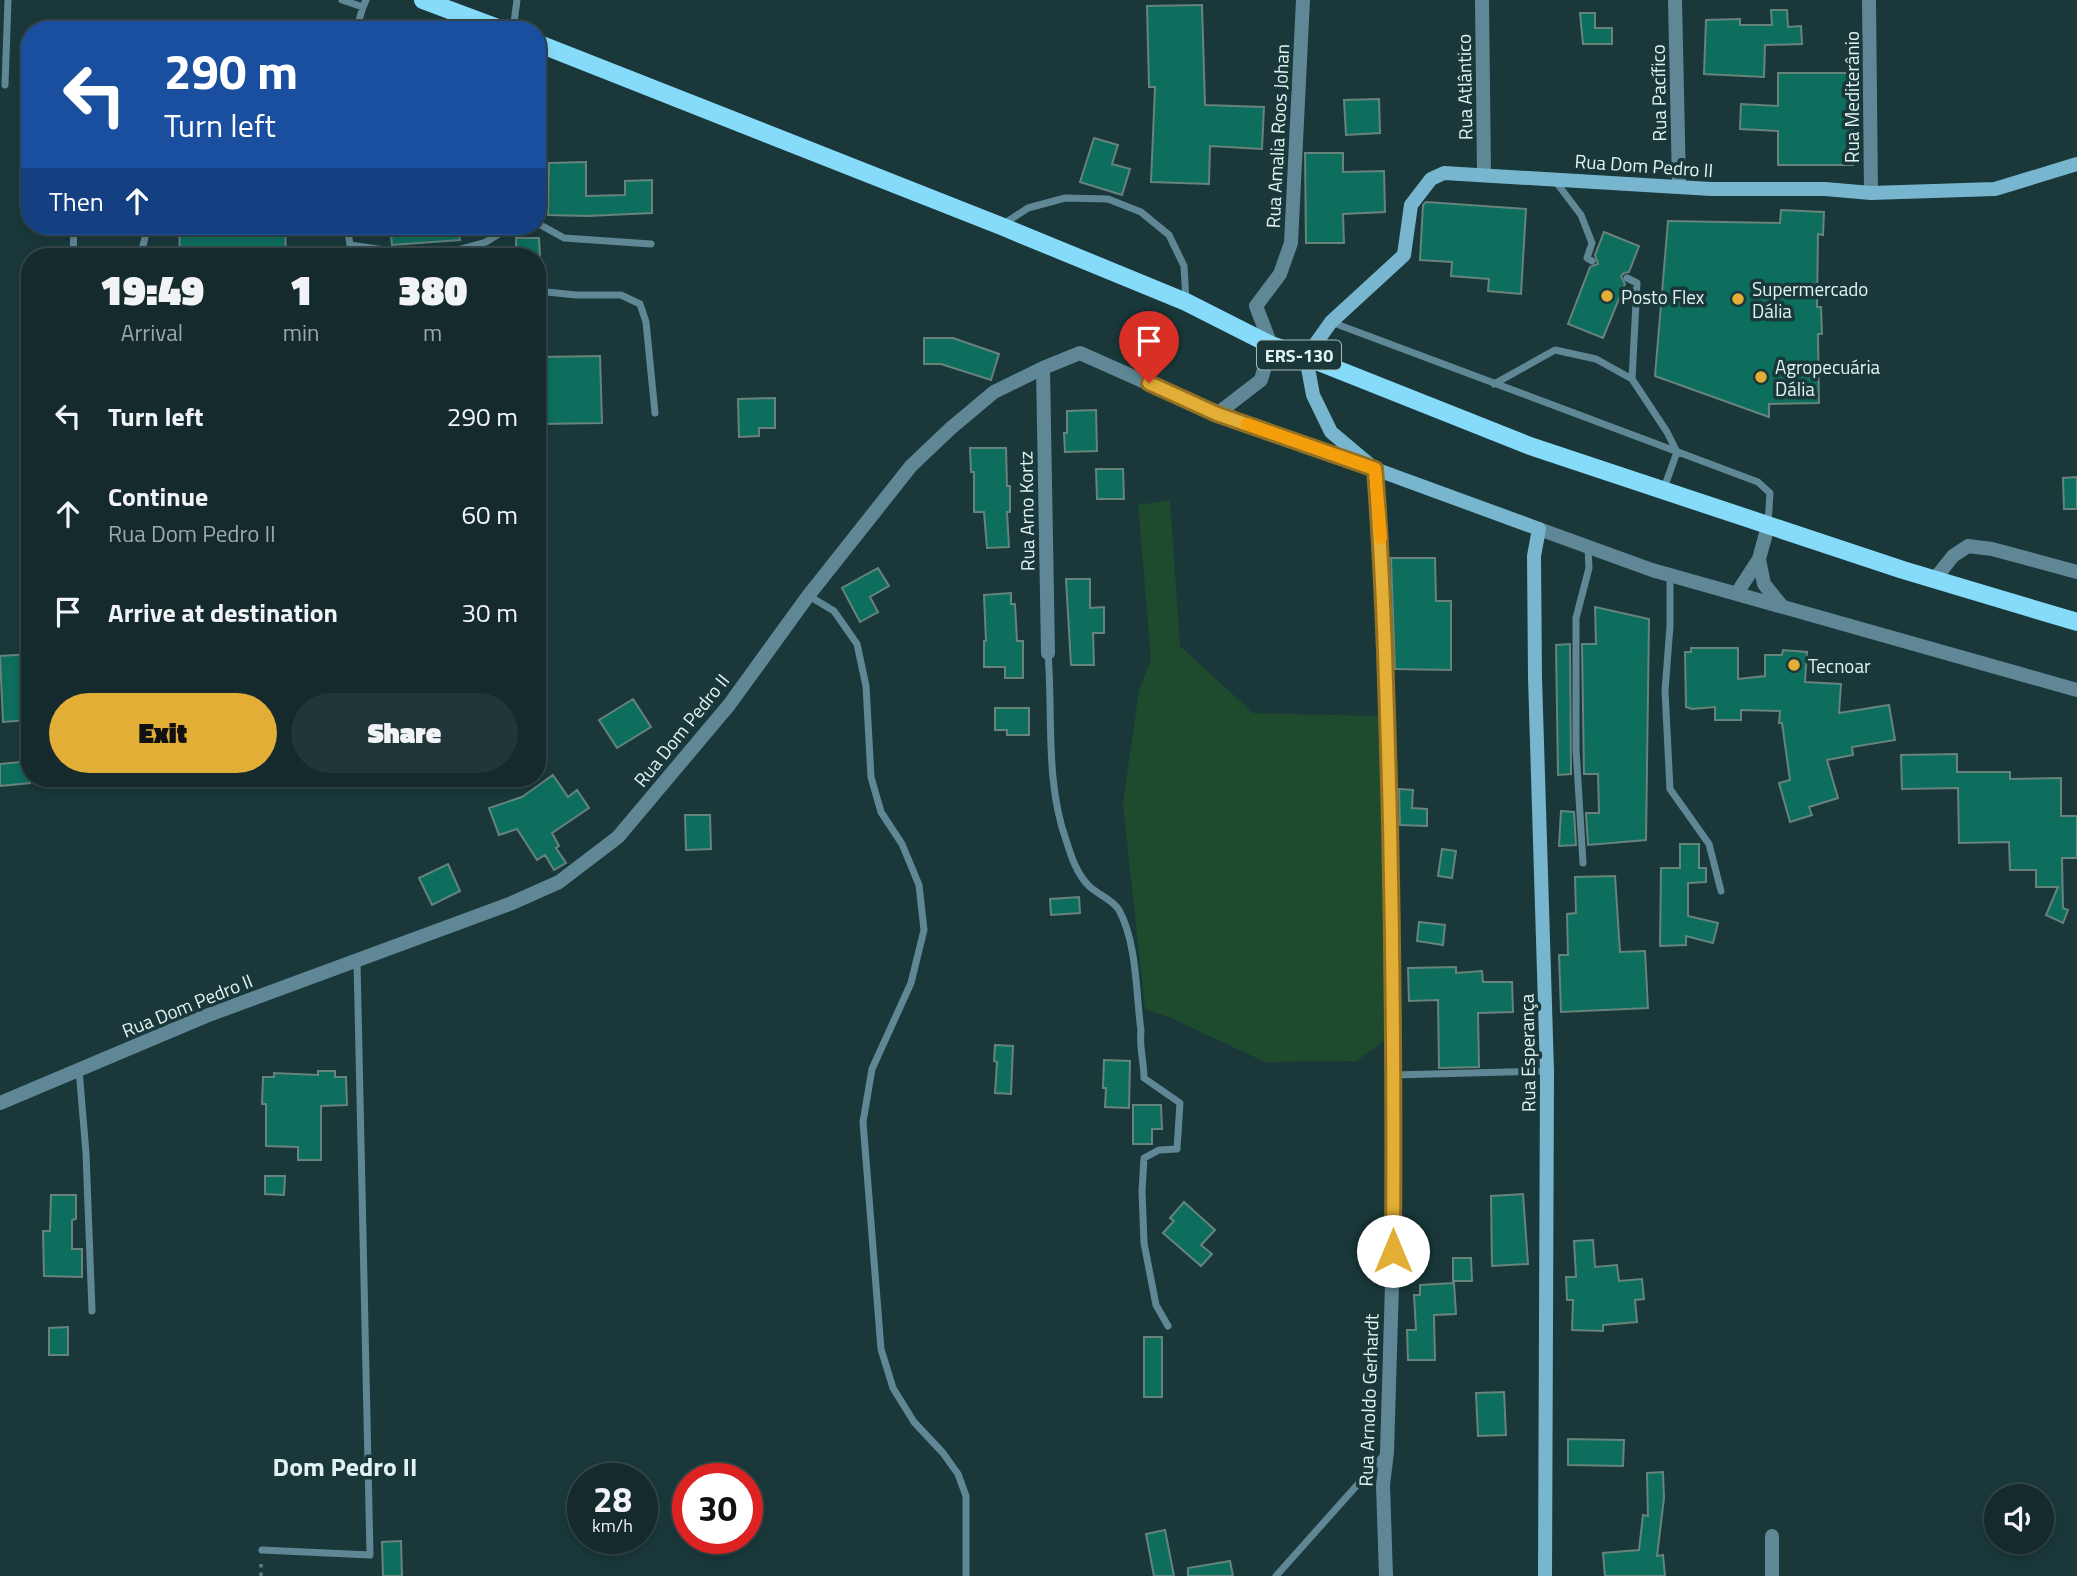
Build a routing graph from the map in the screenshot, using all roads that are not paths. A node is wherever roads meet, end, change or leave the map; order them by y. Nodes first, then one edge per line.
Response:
1 (8, 0) edge
2 (342, 0) edge
3 (423, 0) edge
4 (517, 0) edge
5 (1303, 0) edge
6 (1482, 0) edge
7 (1675, 0) edge
8 (1869, 0) edge
9 (365, 4) edge
10 (359, 21) edge
11 (479, 21) edge
12 (514, 21) edge
13 (546, 47) edge
14 (5, 85) dead end
15 (2077, 164) edge
16 (1484, 173) junction
17 (1554, 178) junction
18 (1679, 185) junction
19 (1871, 193) junction
20 (1001, 226) junction
21 (546, 228) edge
22 (348, 235) edge
23 (497, 235) edge
24 (650, 244) dead end
25 (370, 248) edge
26 (464, 248) edge
27 (1592, 261) dead end
28 (1627, 278) dead end
29 (546, 292) edge
30 (1186, 302) junction
31 (1331, 322) junction
32 (1271, 345) junction
33 (1306, 357) junction
34 (1043, 368) junction
35 (1632, 379) junction
36 (1494, 384) junction
37 (655, 413) dead end
38 (1217, 414) junction
39 (1677, 452) junction
40 (1375, 469) junction
41 (1663, 492) junction
42 (1768, 526) junction
43 (1539, 529) junction
44 (1588, 547) junction
45 (1759, 559) junction
46 (2077, 572) edge
47 (1670, 574) junction
48 (1934, 580) junction
49 (1737, 593) junction
50 (808, 596) junction
51 (1782, 606) junction
52 (2077, 622) edge
53 (1048, 653) joint
54 (2077, 690) edge
55 (1583, 863) dead end
56 (1721, 891) dead end
57 (357, 960) junction
58 (79, 1069) junction
59 (1547, 1071) junction
60 (1394, 1075) junction
61 (0, 1103) edge
62 (92, 1311) dead end
63 (1168, 1325) dead end
64 (1387, 1452) junction
65 (1772, 1536) dead end
66 (261, 1550) dead end
67 (967, 1576) edge
68 (1276, 1576) edge
69 (1386, 1576) edge
70 (1545, 1576) edge
71 (1772, 1576) edge

1 - 14 lane
2 - 9 lane
3 - 11 main road
4 - 12 lane
5 - 32 street, Rua Amalia Roos Johan
6 - 16 street, Rua Atlântico
7 - 18 street, Rua Pacífico
8 - 19 street, Rua Mediterânio
9 - 10 lane
13 - 20 main road, ERS-130
15 - 19 street, Rua Dom Pedro II
16 - 17 street, Rua Dom Pedro II
16 - 31 street, Rua Dom Pedro II
17 - 18 street, Rua Dom Pedro II
17 - 27 lane
18 - 19 street, Rua Dom Pedro II
20 - 30 main road, ERS-130
20 - 30 lane
21 - 24 lane
22 - 25 lane
23 - 26 lane
28 - 35 lane
29 - 37 lane
30 - 32 main road, ERS-130
31 - 33 street, Rua Dom Pedro II
31 - 36 lane
32 - 33 main road, ERS-130
32 - 38 street
33 - 40 street
33 - 41 main road, ERS-130
34 - 38 street, Rua Dom Pedro II
34 - 50 street, Rua Dom Pedro II
34 - 53 street, Rua Arno Kortz
35 - 36 lane
35 - 39 lane
36 - 39 lane
38 - 40 street, Rua Dom Pedro II
39 - 41 lane
39 - 42 lane
40 - 43 street
40 - 60 street, Rua Arnoldo Gerhardt
41 - 42 main road, ERS-130
42 - 45 street
42 - 48 main road, ERS-130
43 - 44 street
43 - 59 street, Rua Esperança
44 - 47 street
44 - 55 lane
45 - 49 street
45 - 51 street
46 - 48 street
47 - 49 street
47 - 56 lane
48 - 52 main road, ERS-130
49 - 51 street
50 - 57 street, Rua Dom Pedro II
50 - 67 lane
51 - 54 street
53 - 63 lane
57 - 58 street, Rua Dom Pedro II
57 - 66 lane
58 - 61 street, Rua Dom Pedro II
58 - 62 lane
59 - 60 lane
59 - 70 street, Rua Esperança
60 - 64 street, Rua Arnoldo Gerhardt
64 - 68 lane
64 - 69 street, Rua Arnoldo Gerhardt
65 - 71 street

